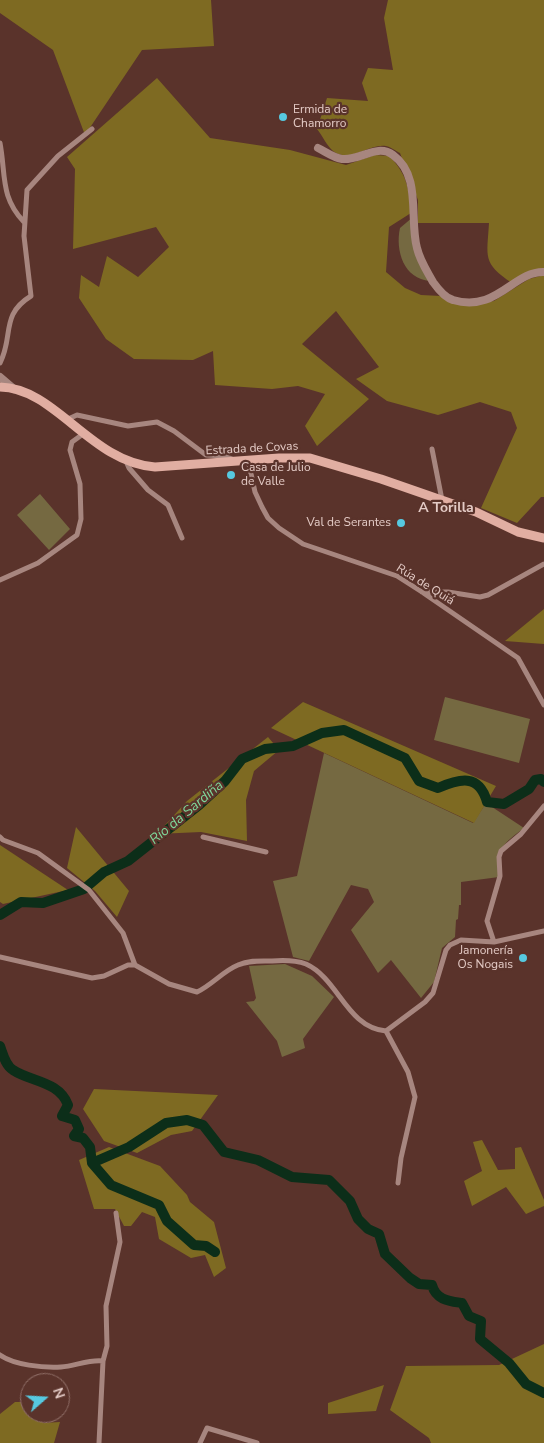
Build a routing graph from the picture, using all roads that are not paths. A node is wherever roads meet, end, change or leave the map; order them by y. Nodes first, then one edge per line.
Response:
1 (92, 129) dead end
2 (0, 143) edge
3 (318, 148) dead end
4 (24, 222) junction
5 (544, 272) edge
6 (0, 363) edge
7 (0, 378) edge
8 (0, 388) edge
9 (16, 390) junction
10 (66, 420) junction
11 (83, 434) junction
12 (432, 449) dead end
13 (248, 460) junction
14 (126, 461) junction
15 (236, 461) junction
16 (442, 500) junction
17 (182, 538) dead end
18 (544, 538) edge
19 (544, 564) edge
20 (0, 580) edge
21 (422, 592) junction
22 (544, 705) edge
23 (544, 806) edge
24 (0, 837) edge
25 (203, 837) dead end
26 (266, 852) dead end
27 (544, 931) edge
28 (494, 942) junction
29 (0, 957) edge
30 (135, 965) junction
31 (386, 1031) junction
32 (398, 1183) dead end
33 (116, 1213) dead end
34 (0, 1355) edge
35 (104, 1361) junction
36 (99, 1443) edge
37 (200, 1443) edge
38 (257, 1443) edge

1 - 4 street
2 - 4 street
3 - 5 street
4 - 6 street
7 - 8 street
7 - 9 street
8 - 9 main road, Estrada de Covas
9 - 10 main road, Estrada de Covas
10 - 11 main road, Estrada de Covas
10 - 15 street
11 - 14 main road, Estrada de Covas
11 - 20 street
12 - 16 street
13 - 15 main road, Estrada de Covas
13 - 16 main road, Estrada de Covas
13 - 21 street, Rúa de Quiá
14 - 15 main road, Estrada de Covas
14 - 17 street
16 - 18 main road, Estrada de Covas
19 - 21 street
21 - 22 street, Rúa de Quiá
23 - 28 street
24 - 30 street
25 - 26 street
27 - 28 street
28 - 31 street
29 - 30 street
30 - 31 street
31 - 32 street
33 - 35 street
34 - 35 street
35 - 36 street
37 - 38 street

